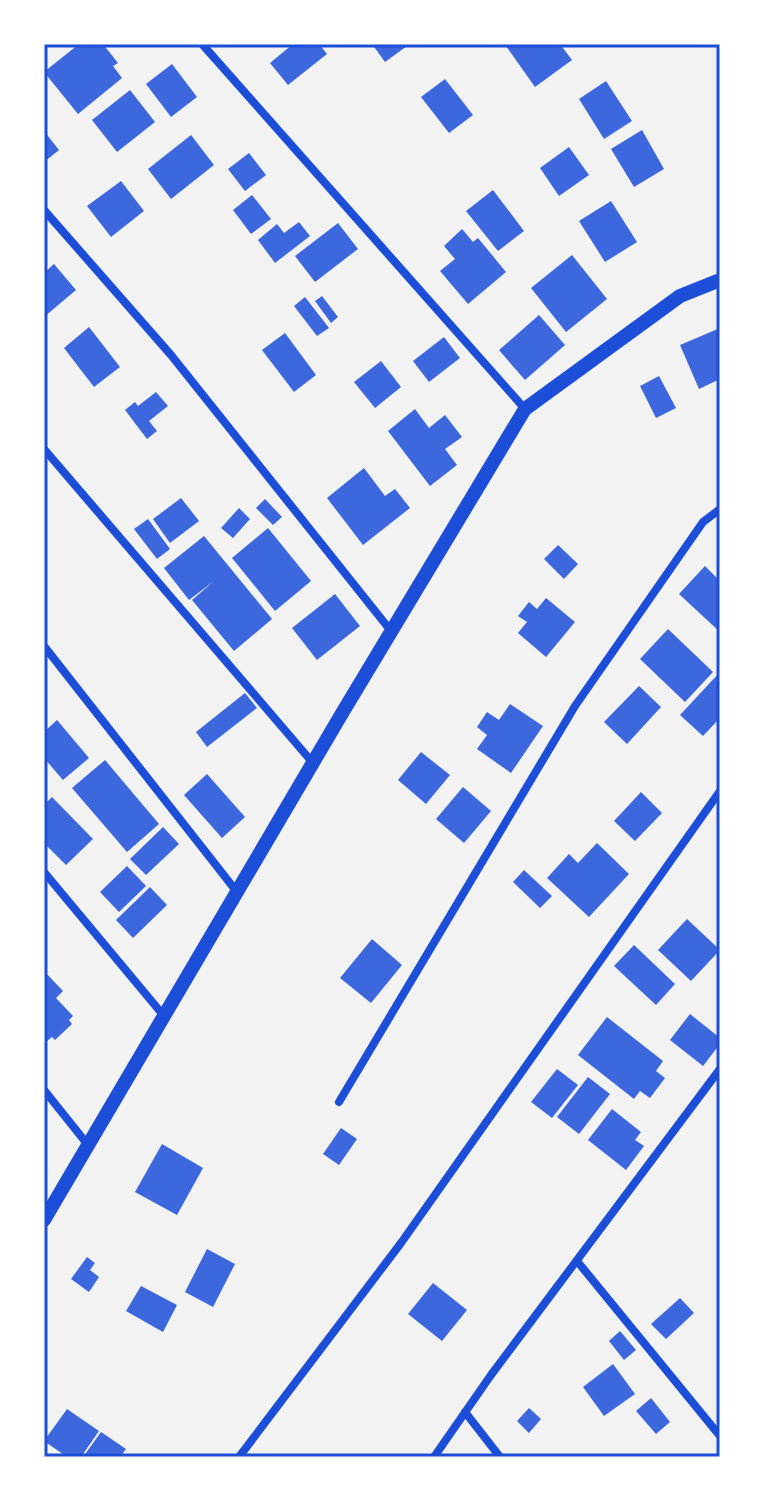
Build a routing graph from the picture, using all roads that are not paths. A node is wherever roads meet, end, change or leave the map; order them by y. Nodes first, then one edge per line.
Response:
1 (202, 44) edge
2 (44, 210) edge
3 (720, 280) edge
4 (525, 409) junction
5 (44, 449) edge
6 (720, 509) edge
7 (391, 631) junction
8 (44, 646) edge
9 (313, 763) junction
10 (720, 791) edge
11 (44, 872) edge
12 (237, 892) junction
13 (164, 1016) junction
14 (720, 1069) edge
15 (44, 1090) edge
16 (339, 1102) dead end
17 (88, 1145) junction
18 (44, 1220) edge
19 (577, 1261) junction
20 (465, 1412) junction
21 (720, 1436) edge
22 (239, 1457) edge
23 (434, 1457) edge
24 (500, 1457) edge

1 - 4 street
2 - 7 street
3 - 4 street
4 - 7 street
5 - 9 street
6 - 16 street
7 - 9 street
8 - 12 street
9 - 12 street
10 - 22 street
11 - 13 street
12 - 13 street
13 - 17 street
14 - 19 street
15 - 17 street
17 - 18 street
19 - 20 street
19 - 21 street
20 - 23 street
20 - 24 street

